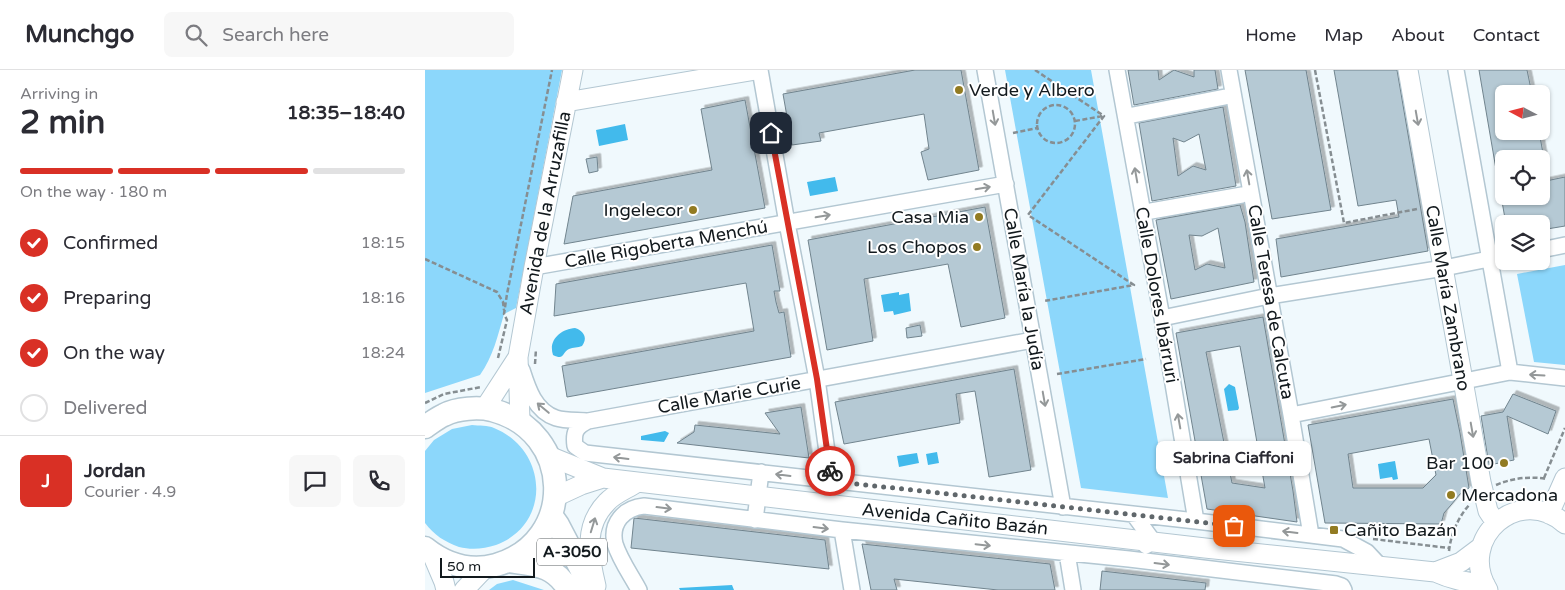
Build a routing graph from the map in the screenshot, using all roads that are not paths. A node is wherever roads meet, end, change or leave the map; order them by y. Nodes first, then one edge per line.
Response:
1 (573, 70) edge
2 (758, 70) edge
3 (985, 70) edge
4 (1117, 70) edge
5 (1229, 70) edge
6 (1408, 70) edge
7 (1456, 70) edge
8 (1225, 97) dead end
9 (566, 102) junction
10 (1133, 115) dead end
11 (1006, 184) junction
12 (1242, 195) dead end
13 (1151, 211) dead end
14 (787, 223) junction
15 (1565, 246) edge
16 (1495, 248) edge
17 (1550, 248) edge
18 (1495, 257) edge
19 (534, 267) junction
20 (1444, 268) junction
21 (1498, 270) edge
22 (1269, 296) junction
23 (1162, 318) junction
24 (1033, 340) junction
25 (518, 357) junction
26 (1510, 372) junction
27 (1565, 378) edge
28 (817, 379) junction
29 (1463, 382) junction
30 (485, 408) junction
31 (1291, 414) junction
32 (427, 418) edge
33 (520, 421) junction
34 (588, 421) junction
35 (549, 456) junction
36 (761, 472) junction
37 (603, 478) junction
38 (1565, 478) edge
39 (831, 481) junction
40 (636, 483) junction
41 (757, 497) junction
42 (553, 506) junction
43 (1063, 507) junction
44 (1549, 514) junction
45 (1134, 515) junction
46 (755, 520) junction
47 (1196, 521) junction
48 (1496, 523) junction
49 (1565, 524) edge
50 (842, 530) junction
51 (1311, 535) junction
52 (1153, 541) junction
53 (1481, 547) junction
54 (428, 551) edge
55 (1067, 553) junction
56 (1129, 560) junction
57 (508, 561) junction
58 (486, 567) junction
59 (1381, 567) junction
60 (1435, 572) junction
61 (1486, 587) edge
62 (446, 590) edge
63 (464, 590) edge
64 (569, 590) edge
65 (592, 590) edge
66 (597, 590) edge
67 (639, 590) edge
68 (852, 590) edge
69 (1073, 590) edge
70 (1344, 590) edge

1 - 9 main road, Avenida de la Arruzafilla
2 - 9 main road
2 - 14 street
3 -> 11 street, Calle María la Judía
23 -> 4 street, Calle Dolores Ibárruri
22 -> 5 street, Calle Teresa de Calcuta
6 -> 20 main road, Calle María Zambrano
7 - 16 street
8 - 10 street
9 - 19 main road, Avenida de la Arruzafilla
14 -> 11 street, Calle Rigoberta Menchú
11 - 24 street, Calle María la Judía
12 - 13 street
14 - 19 street, Calle Rigoberta Menchú
14 - 28 street
15 - 17 street
18 - 20 street
19 - 25 main road, Avenida de la Arruzafilla
20 - 22 street
20 - 29 main road, Calle María Zambrano
21 - 26 street
22 - 23 street
22 - 31 street, Calle Teresa de Calcuta
47 -> 23 street, Calle Dolores Ibárruri
24 - 28 street, Calle Marie Curie
24 -> 43 street, Calle María la Judía
25 - 30 main road, Avenida de la Arruzafilla
25 - 33 main road, Avenida de la Arruzafilla
34 -> 25 street, Calle Marie Curie
27 -> 26 street
26 - 29 street
28 - 34 street, Calle Marie Curie
28 - 39 street
31 -> 29 street
29 -> 48 main road, Calle María Zambrano
30 - 32 highway
30 - 33 highway
31 - 51 street, Calle Teresa de Calcuta
33 - 35 highway
36 -> 34 street, Avenida Cañito Bazán
35 - 37 main road, Avenida Cañito Bazán
35 - 42 highway
39 -> 36 street, Avenida Cañito Bazán
36 - 41 street
37 - 40 main road, Avenida Cañito Bazán
37 - 42 main road, Avenida Cañito Bazán
38 - 44 main road
39 - 43 street, Avenida Cañito Bazán
40 - 41 main road, Avenida Cañito Bazán
66 -> 40 main road
41 - 46 street
41 - 52 main road, Avenida Cañito Bazán
42 - 57 highway
42 - 65 highway, A-3050
43 - 45 street, Avenida Cañito Bazán
44 - 48 main road
44 - 49 main road
45 - 47 street, Avenida Cañito Bazán
45 - 52 street
46 -> 50 street, Avenida Cañito Bazán
67 -> 46 street, Avenida Cañito Bazán
51 -> 47 street, Avenida Cañito Bazán
48 - 53 main road
50 -> 55 street, Avenida Cañito Bazán
50 - 68 street
51 - 59 street, Avenida Cañito Bazán
52 - 56 street
52 - 59 main road, Avenida Cañito Bazán
53 - 60 main road, Avenida Cañito Bazán
53 - 61 main road
54 - 58 highway
54 - 62 main road
55 - 56 street, Avenida Cañito Bazán
55 - 69 street
56 -> 70 street, Avenida Cañito Bazán
57 - 58 highway
57 - 64 highway, A-3050
58 - 63 main road
59 - 60 main road, Avenida Cañito Bazán
60 - 61 main road, Avenida Cañito Bazán

